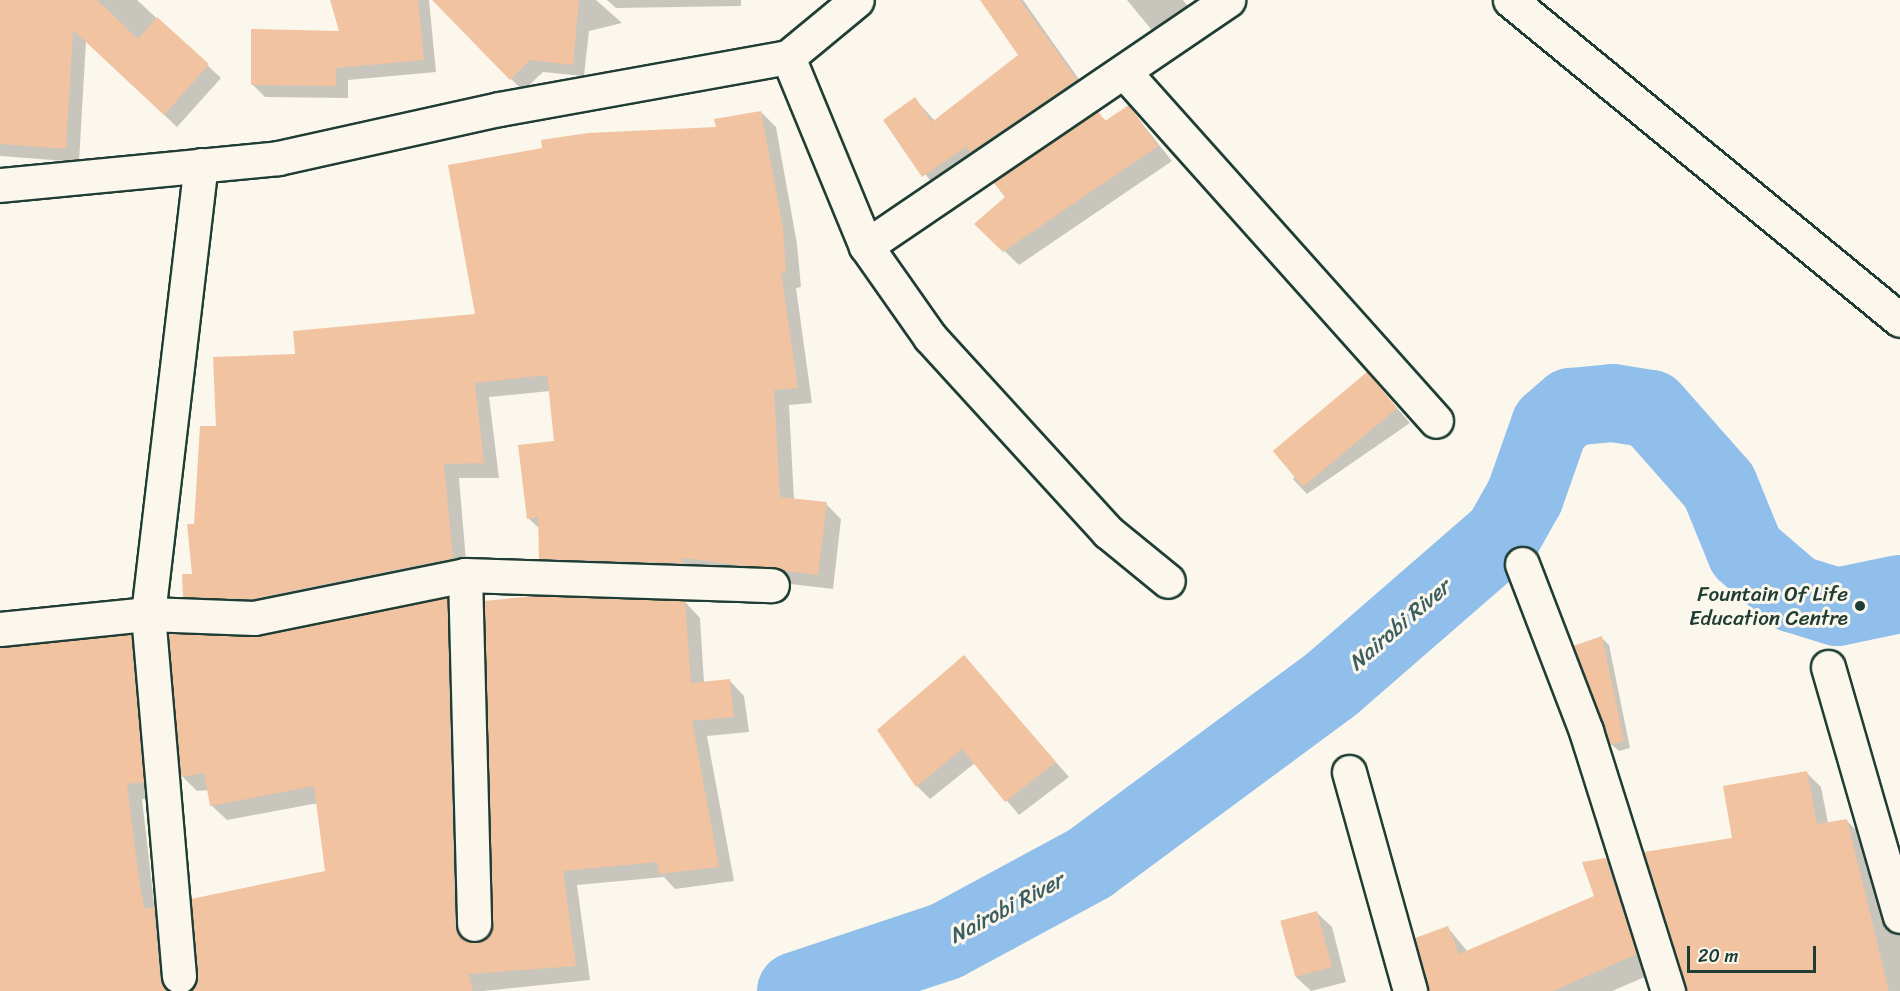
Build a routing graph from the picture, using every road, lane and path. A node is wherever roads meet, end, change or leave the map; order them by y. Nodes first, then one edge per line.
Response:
1 (857, 0) edge
2 (1228, 0) edge
3 (1510, 0) edge
4 (788, 57) junction
5 (1126, 74) junction
6 (201, 165) junction
7 (0, 185) edge
8 (866, 246) junction
9 (1900, 321) edge
10 (1436, 421) dead end
11 (1522, 564) dead end
12 (465, 575) junction
13 (1168, 580) dead end
14 (772, 585) dead end
15 (148, 614) junction
16 (0, 629) edge
17 (1828, 667) dead end
18 (1349, 772) dead end
19 (1900, 916) edge
20 (474, 924) dead end
21 (179, 976) dead end
22 (1410, 991) edge
23 (1668, 991) edge

1 - 4 street
2 - 5 street
3 - 9 street
4 - 6 street
4 - 8 street
5 - 8 street
5 - 10 street
6 - 7 street
6 - 15 street
8 - 13 street
11 - 23 street
12 - 14 street
12 - 15 street
12 - 20 street
15 - 16 street
15 - 21 street
17 - 19 street
18 - 22 street

